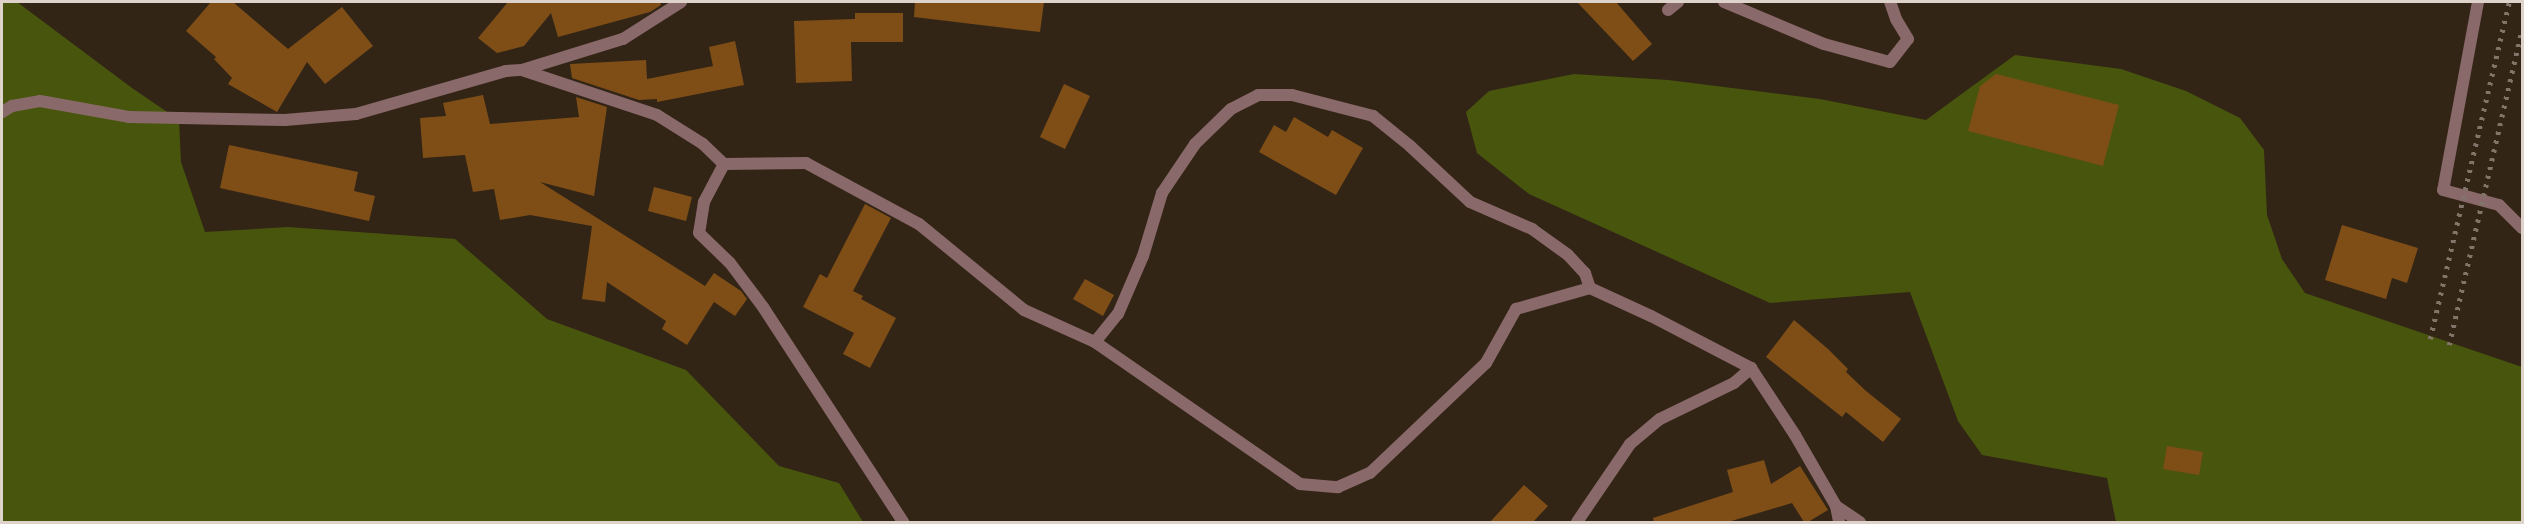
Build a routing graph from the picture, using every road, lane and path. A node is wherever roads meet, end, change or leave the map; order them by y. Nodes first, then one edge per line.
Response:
1 (681, 2) edge
2 (1724, 2) edge
3 (1890, 2) edge
4 (2478, 2) edge
5 (522, 70) junction
6 (2, 112) edge
7 (724, 164) junction
8 (2523, 228) edge
9 (1590, 288) junction
10 (1095, 342) junction
11 (1751, 368) junction
12 (1836, 506) junction
13 (903, 522) edge
14 (1577, 522) edge
15 (1839, 522) edge
16 (1860, 522) edge

1 - 5 street
2 - 3 street
4 - 8 street
5 - 6 street
5 - 7 street
7 - 10 street
7 - 13 street
9 - 10 street
9 - 10 street
9 - 11 street
11 - 12 street
11 - 14 street
12 - 15 street
12 - 16 street

